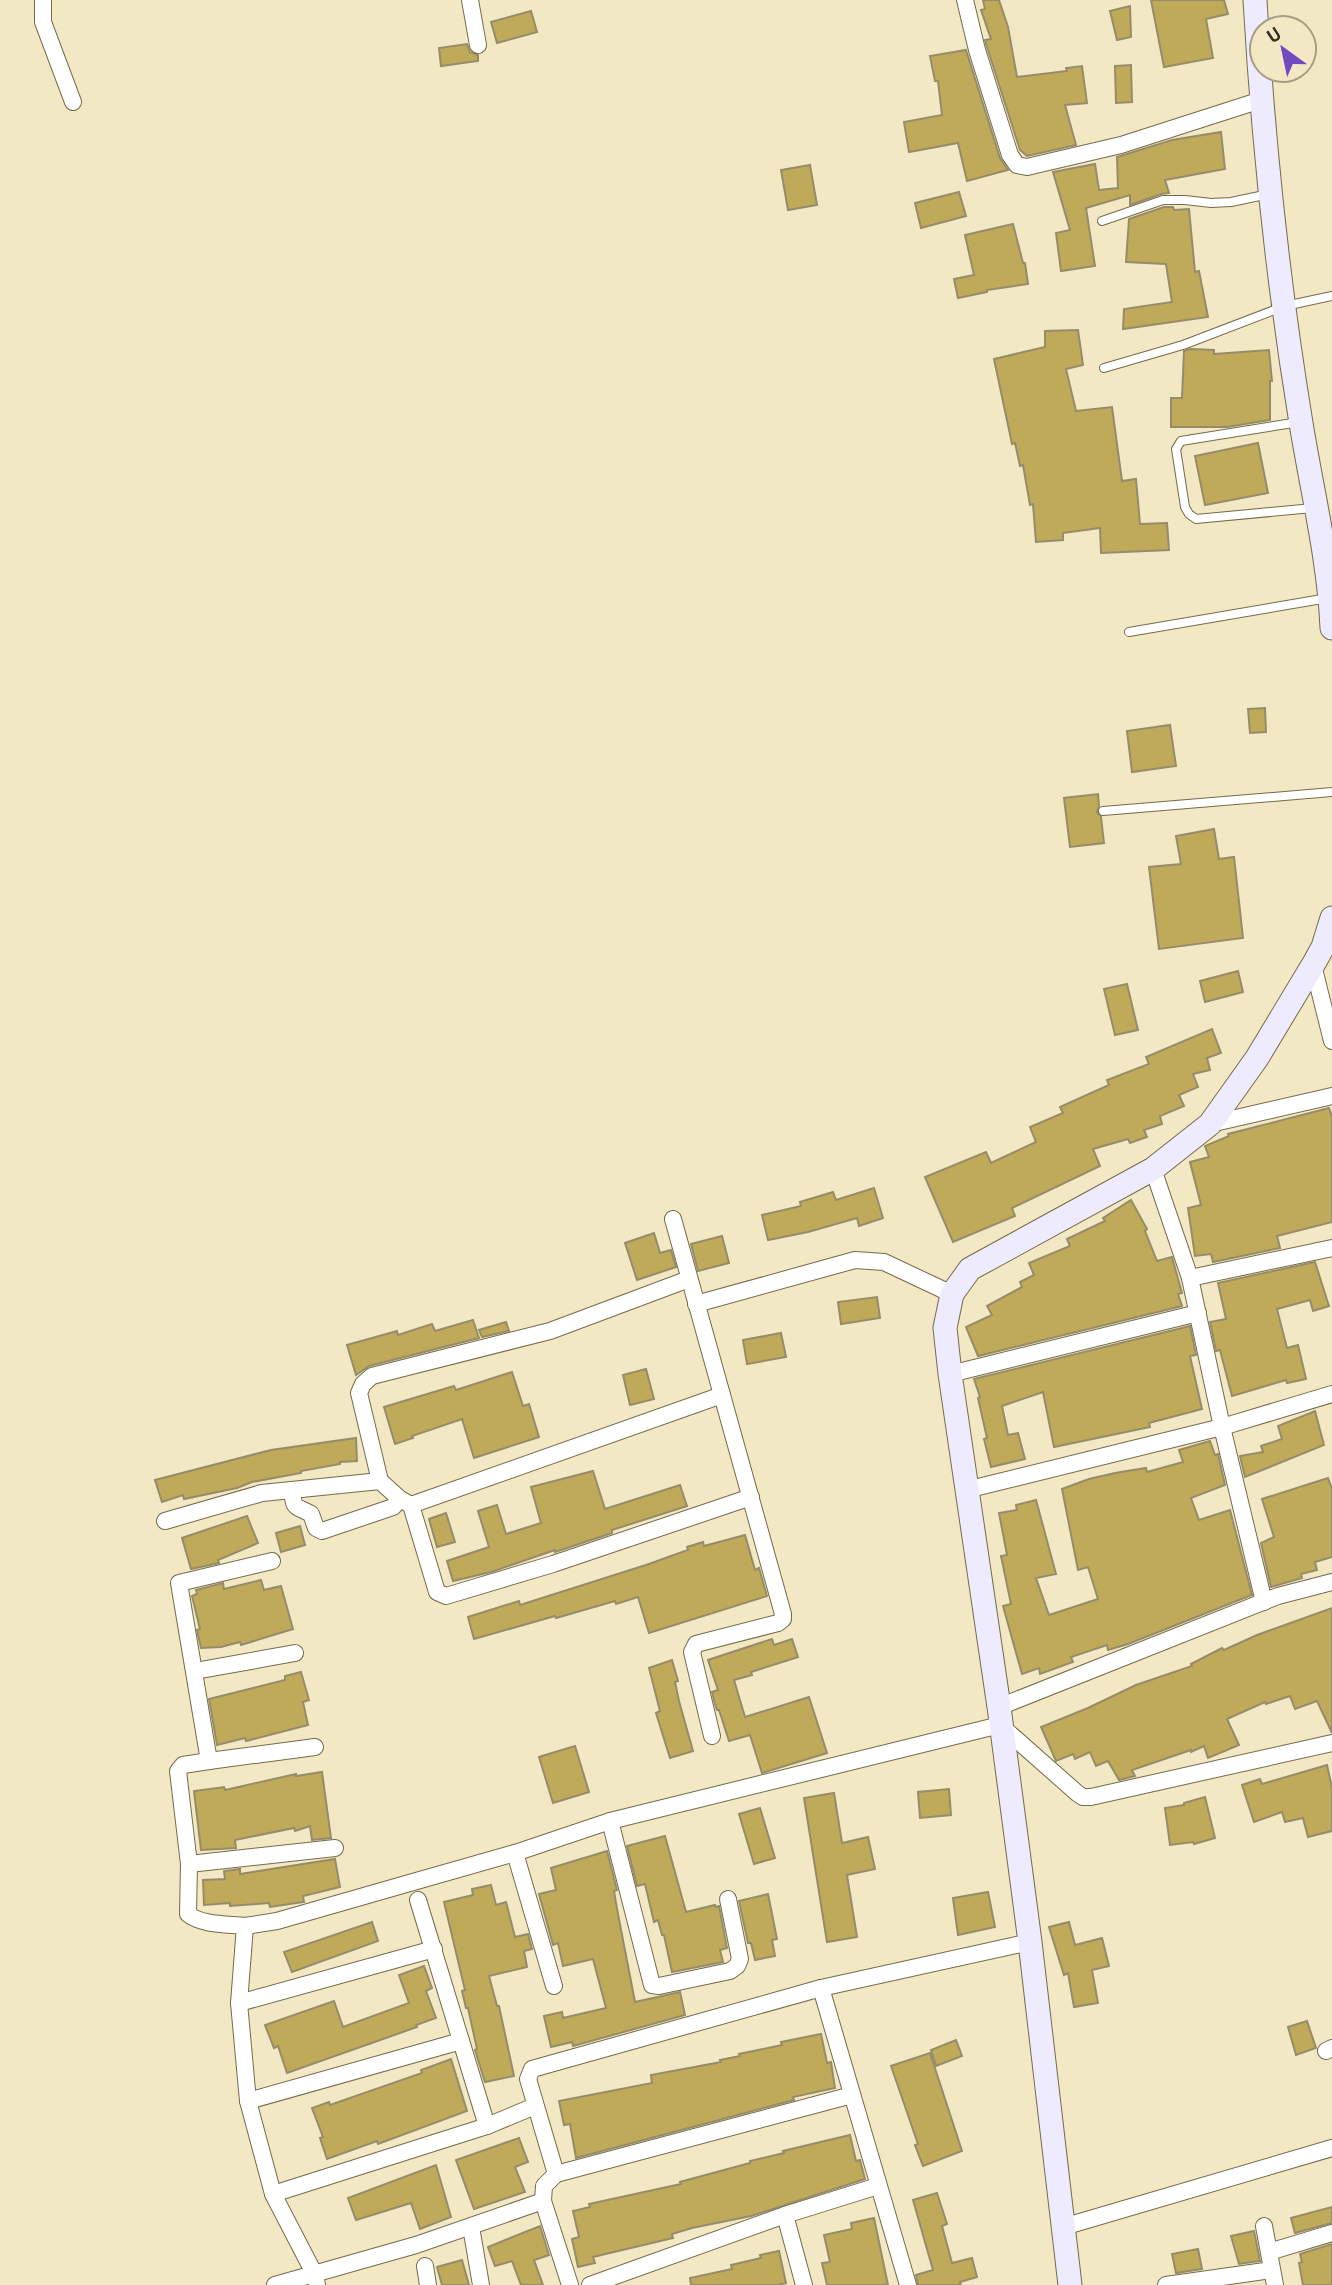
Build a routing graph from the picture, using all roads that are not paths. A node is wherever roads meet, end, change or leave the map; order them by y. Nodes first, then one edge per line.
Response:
1 (43, 0) edge
2 (470, 0) edge
3 (965, 0) edge
4 (1255, 0) edge
5 (478, 45) dead end
6 (1261, 100) junction
7 (73, 102) dead end
8 (1271, 194) junction
9 (1102, 221) dead end
10 (1332, 296) edge
11 (1285, 306) junction
12 (1104, 368) dead end
13 (1301, 422) junction
14 (1316, 508) junction
15 (1331, 598) edge
16 (1332, 628) edge
17 (1129, 632) dead end
18 (1332, 792) edge
19 (1103, 811) dead end
20 (1332, 918) edge
21 (1313, 965) junction
22 (1332, 1041) edge
23 (1332, 1096) edge
24 (1210, 1124) junction
25 (1153, 1169) junction
26 (673, 1219) dead end
27 (1332, 1248) edge
28 (689, 1279) junction
29 (1190, 1279) junction
30 (951, 1294) junction
31 (696, 1304) junction
32 (1198, 1313) junction
33 (950, 1374) junction
34 (1332, 1394) edge
35 (722, 1395) junction
36 (1222, 1427) junction
37 (380, 1480) junction
38 (292, 1490) junction
39 (966, 1490) junction
40 (751, 1497) junction
41 (406, 1502) junction
42 (165, 1521) dead end
43 (272, 1561) dead end
44 (1332, 1582) edge
45 (1265, 1602) junction
46 (295, 1653) dead end
47 (195, 1671) junction
48 (1000, 1716) junction
49 (712, 1736) dead end
50 (1332, 1743) edge
51 (315, 1747) dead end
52 (209, 1761) junction
53 (610, 1821) junction
54 (335, 1848) dead end
55 (515, 1853) junction
56 (189, 1864) junction
57 (728, 1899) dead end
58 (418, 1900) dead end
59 (245, 1926) junction
60 (1030, 1942) junction
61 (434, 1949) junction
62 (554, 1986) dead end
63 (821, 1988) junction
64 (239, 2003) junction
65 (461, 2041) junction
66 (852, 2095) junction
67 (248, 2101) junction
68 (535, 2106) junction
69 (487, 2126) junction
70 (1332, 2148) edge
71 (556, 2174) junction
72 (878, 2186) junction
73 (273, 2194) junction
74 (543, 2201) junction
75 (785, 2215) junction
76 (1264, 2226) dead end
77 (471, 2227) junction
78 (1063, 2227) junction
79 (1332, 2233) edge
80 (1269, 2252) junction
81 (425, 2266) dead end
82 (1274, 2278) edge
83 (316, 2280) edge
84 (275, 2285) edge
85 (428, 2285) edge
86 (481, 2285) edge
87 (570, 2285) edge
88 (590, 2285) edge
89 (804, 2285) edge
90 (908, 2285) edge
91 (1070, 2285) edge
92 (1166, 2285) edge

1 - 7 street
2 - 5 street
3 - 6 street
4 - 6 main road
6 - 8 main road
8 - 9 lane
8 - 11 main road
10 - 11 lane
11 - 12 lane
11 - 13 main road
13 - 14 main road
13 - 14 lane
14 - 15 main road
15 - 16 main road
15 - 17 lane
18 - 19 lane
20 - 21 main road
21 - 22 street
21 - 24 main road
23 - 24 street
24 - 25 main road
25 - 29 street
25 - 30 main road
26 - 28 street
27 - 29 street
28 - 31 street
28 - 37 street
29 - 32 street
30 - 31 street
30 - 33 main road
31 - 35 street
32 - 33 street
32 - 36 street
33 - 39 main road
34 - 36 street
35 - 40 street
35 - 41 street
36 - 39 street
36 - 45 street
37 - 38 street
37 - 41 street
38 - 41 street
38 - 42 street
39 - 48 main road
40 - 41 street
40 - 49 street
43 - 47 street
44 - 45 street
45 - 48 street
46 - 47 street
47 - 52 street
48 - 50 street
48 - 53 street
48 - 60 main road
51 - 52 street
52 - 56 street
53 - 55 street
53 - 57 street
54 - 56 street
55 - 59 street
55 - 62 street
56 - 59 street
58 - 61 street
59 - 64 street
60 - 63 street
60 - 78 main road
61 - 64 street
61 - 65 street
63 - 66 street
63 - 68 street
64 - 67 street
65 - 67 street
65 - 69 street
66 - 71 street
66 - 72 street
67 - 73 street
68 - 69 street
68 - 71 street
69 - 73 street
70 - 78 street
71 - 74 street
72 - 75 street
72 - 90 street
73 - 83 street
74 - 77 street
74 - 87 street
75 - 88 street
75 - 89 street
76 - 80 street
77 - 83 street
77 - 86 street
78 - 91 main road
79 - 80 street
80 - 82 street
81 - 85 street
82 - 92 street
83 - 84 street

